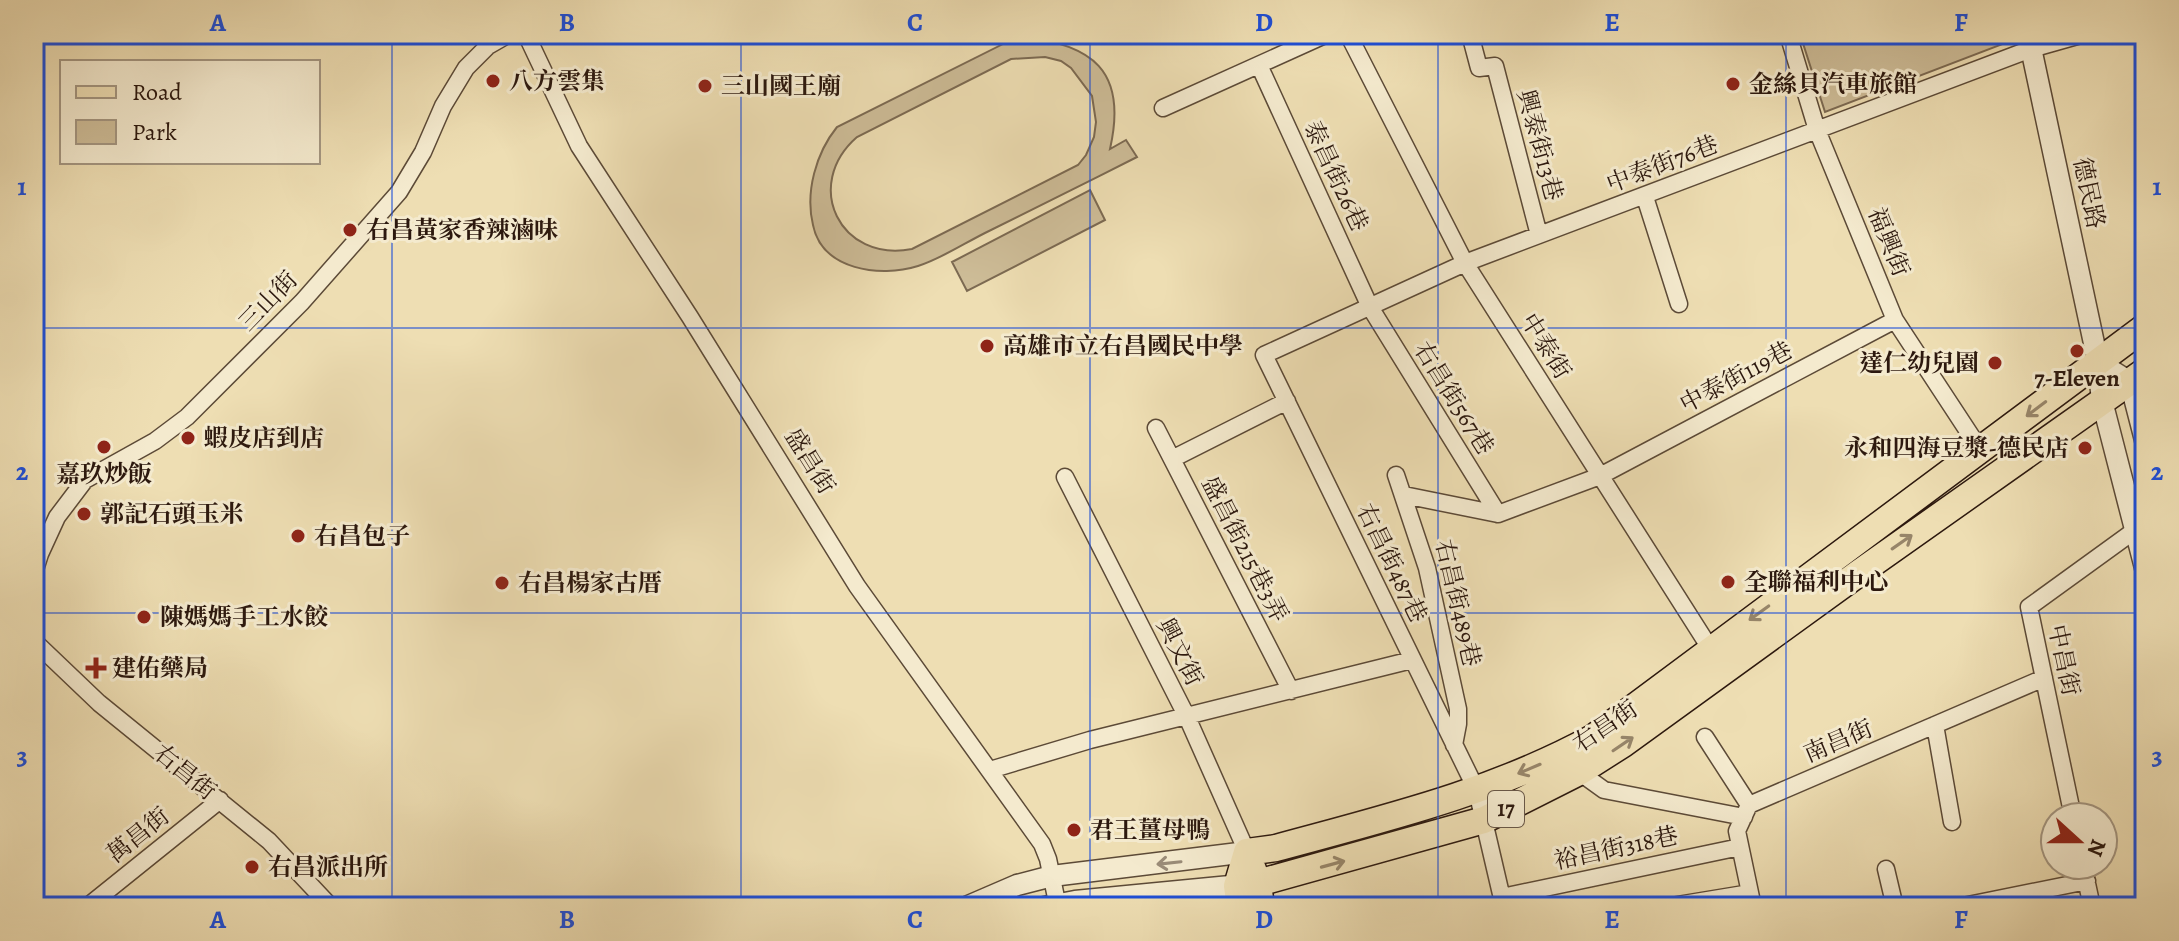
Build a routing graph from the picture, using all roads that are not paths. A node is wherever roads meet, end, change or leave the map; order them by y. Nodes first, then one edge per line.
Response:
1 (509, 34) edge
2 (526, 34) edge
3 (1327, 34) edge
4 (1348, 34) edge
5 (1470, 34) edge
6 (1788, 34) edge
7 (2084, 34) edge
8 (2030, 41) edge
9 (1259, 65) junction
10 (1163, 108) dead end
11 (1817, 130) junction
12 (1645, 197) junction
13 (1539, 235) junction
14 (1465, 263) junction
15 (1679, 304) dead end
16 (1370, 307) junction
17 (1895, 320) junction
18 (2145, 327) edge
19 (1264, 355) joint
20 (2098, 362) junction
21 (2138, 376) edge
22 (1287, 401) junction
23 (2102, 401) junction
24 (1156, 428) dead end
25 (2145, 440) edge
26 (1981, 451) junction
27 (1172, 459) junction
28 (1396, 475) dead end
29 (1600, 476) junction
30 (1065, 477) dead end
31 (1404, 495) junction
32 (1498, 514) junction
33 (2141, 526) edge
34 (2145, 568) edge
35 (34, 573) edge
36 (34, 641) edge
37 (1710, 649) junction
38 (1412, 660) junction
39 (1726, 670) junction
40 (2044, 678) junction
41 (1291, 691) junction
42 (1187, 717) junction
43 (1935, 725) junction
44 (1705, 737) dead end
45 (1454, 745) junction
46 (990, 770) junction
47 (1579, 772) junction
48 (1477, 791) junction
49 (220, 800) junction
50 (2070, 801) edge
51 (1746, 811) junction
52 (1484, 820) junction
53 (1952, 822) dead end
54 (1740, 847) junction
55 (1247, 852) junction
56 (1886, 869) dead end
57 (1052, 876) junction
58 (2055, 881) edge
59 (2087, 881) edge
60 (1249, 896) edge
61 (1751, 900) edge
62 (1503, 902) edge
63 (1053, 906) edge
64 (87, 907) edge
65 (331, 907) edge
66 (966, 907) edge
67 (1665, 907) edge
68 (1895, 907) edge
69 (1958, 907) edge
70 (2092, 907) edge

1 - 35 street, 三山街
2 - 46 street, 盛昌街
3 - 9 street
4 - 14 street, 中泰街
5 - 13 street, 興泰街13巷
6 - 11 street, 福興街
7 - 8 street, 中泰街76巷
8 - 11 street, 中泰街76巷
8 - 20 street, 德民路
9 - 10 street
9 - 16 street, 泰昌街26巷
11 - 12 street, 中泰街76巷
11 - 17 street, 福興街
12 - 13 street, 中泰街76巷
12 - 15 street
13 - 14 street, 中泰街76巷
14 - 16 street, 中泰街76巷
14 - 29 street, 中泰街
16 - 19 street, 中泰街76巷
16 - 32 street, 右昌街567巷
17 - 26 street, 福興街
17 - 29 street, 中泰街119巷
18 - 20 main road, 右昌街 / 17
19 - 22 street, 右昌街487巷
20 - 21 street
20 - 23 street, 德民路
20 -> 26 main road, 右昌街 / 17
21 - 23 main road, 右昌街 / 17
21 - 25 street
22 - 27 street
22 - 38 street, 右昌街487巷
23 - 33 street, 德民路
39 -> 23 main road, 右昌街 / 17
24 - 27 street, 盛昌街215巷3弄
26 -> 37 main road, 右昌街 / 17
27 - 41 street, 盛昌街215巷3弄
28 - 31 street, 右昌街489巷
29 - 32 street, 中泰街119巷
29 - 37 street, 中泰街
30 - 42 street, 興文街
31 - 32 street
31 - 45 street, 右昌街489巷
33 - 34 street, 德民路
33 - 40 street, 中昌街
36 - 49 street, 右昌街
37 - 39 street, 中泰街
37 -> 48 main road, 右昌街 / 17
38 - 41 street
38 - 45 street, 右昌街487巷
47 -> 39 main road, 右昌街 / 17
40 - 43 street, 南昌街
40 - 50 street, 中昌街
41 - 42 street
42 - 46 street
42 - 55 street, 興文街
43 - 51 street, 南昌街
43 - 53 street
44 - 51 street
45 - 48 street, 右昌街487巷
46 - 57 street, 盛昌街
47 - 51 street
47 - 52 main road, 右昌街 / 17
48 - 52 street, 右昌街487巷
48 - 55 main road, 右昌街 / 17
49 - 64 street, 萬昌街
49 - 65 street, 右昌街
51 - 54 street
60 -> 52 main road, 右昌街 / 17
52 - 62 street, 右昌街487巷
54 - 61 street
54 - 62 street, 裕昌街318巷
55 -> 57 street, 右昌街
55 - 60 main road
56 - 68 street
57 - 63 street, 盛昌街
57 - 66 street, 右昌街
58 - 69 street
59 - 70 street
60 - 63 street, 右昌街
61 - 67 street

